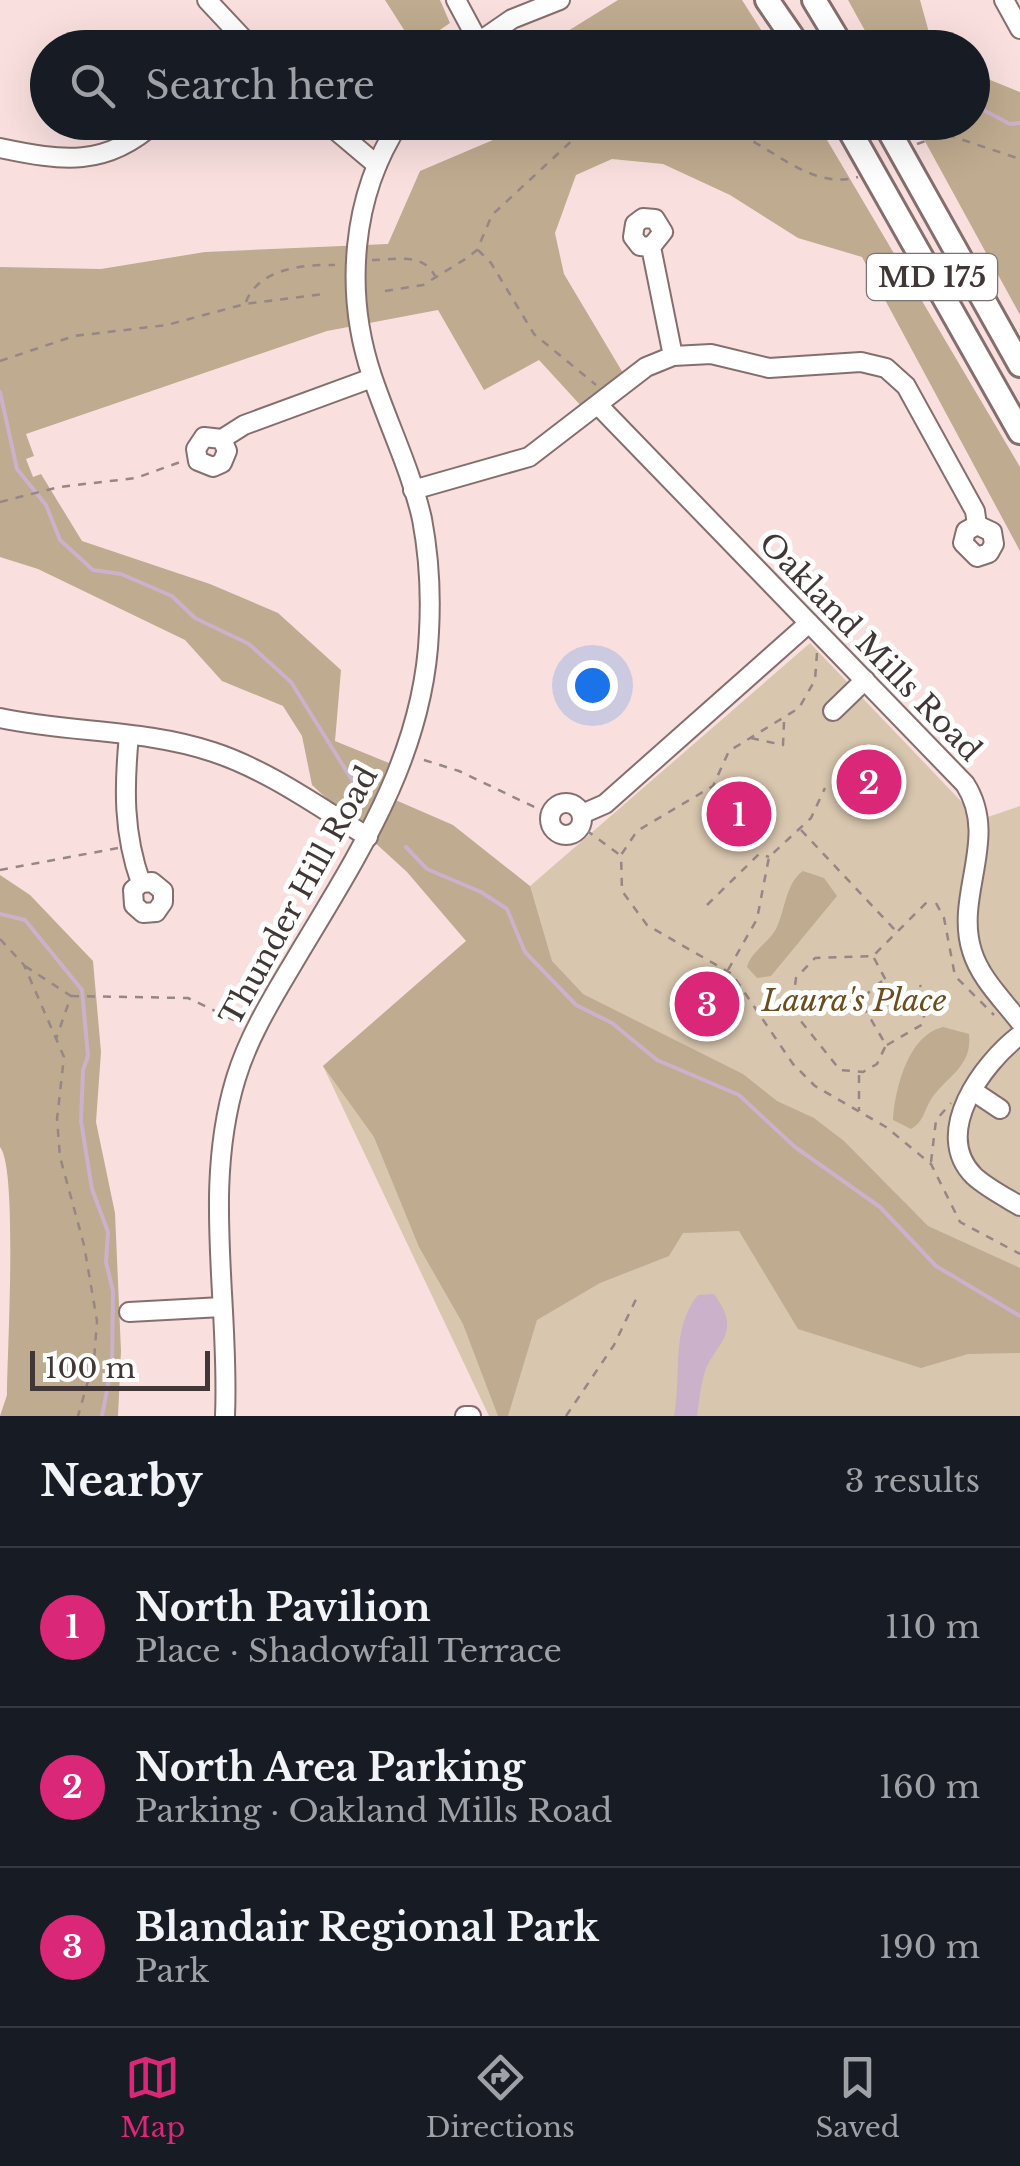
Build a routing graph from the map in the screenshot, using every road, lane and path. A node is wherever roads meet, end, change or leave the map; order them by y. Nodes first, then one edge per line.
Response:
1 (207, 0) edge
2 (456, 0) edge
3 (527, 0) edge
4 (560, 0) edge
5 (767, 0) edge
6 (776, 0) edge
7 (814, 0) edge
8 (1004, 0) edge
9 (512, 19) junction
10 (1020, 28) edge
11 (233, 30) edge
12 (468, 30) edge
13 (495, 30) edge
14 (788, 30) edge
15 (792, 30) edge
16 (832, 30) edge
17 (134, 140) edge
18 (347, 140) edge
19 (390, 140) edge
20 (573, 140) edge
21 (747, 140) edge
22 (855, 140) edge
23 (894, 140) edge
24 (930, 140) edge
25 (963, 140) edge
26 (912, 147) dead end
27 (0, 148) edge
28 (1020, 159) edge
29 (377, 165) junction
30 (860, 176) dead end
31 (651, 247) dead end
32 (477, 250) junction
33 (372, 260) dead end
34 (335, 264) dead end
35 (435, 277) junction
36 (385, 291) dead end
37 (323, 294) dead end
38 (245, 304) junction
39 (673, 356) junction
40 (0, 360) edge
41 (1020, 365) edge
42 (372, 378) junction
43 (603, 400) junction
44 (1020, 432) edge
45 (196, 456) joint
46 (414, 490) junction
47 (0, 502) edge
48 (977, 525) dead end
49 (809, 622) junction
50 (864, 680) junction
51 (833, 711) dead end
52 (0, 718) edge
53 (784, 721) junction
54 (128, 735) junction
55 (749, 738) junction
56 (424, 760) dead end
57 (825, 788) dead end
58 (550, 815) junction
59 (582, 819) junction
60 (800, 830) junction
61 (368, 837) junction
62 (129, 846) junction
63 (621, 856) junction
64 (769, 857) junction
65 (0, 870) edge
66 (141, 883) dead end
67 (932, 898) dead end
68 (707, 905) dead end
69 (896, 931) junction
70 (0, 939) edge
71 (873, 956) junction
72 (24, 965) junction
73 (728, 971) junction
74 (882, 981) junction
75 (920, 984) dead end
76 (72, 996) junction
77 (926, 999) junction
78 (236, 1021) dead end
79 (1020, 1022) edge
80 (1020, 1035) edge
81 (56, 1039) junction
82 (886, 1045) junction
83 (858, 1073) junction
84 (973, 1091) junction
85 (949, 1102) dead end
86 (1000, 1109) dead end
87 (859, 1111) junction
88 (931, 1164) junction
89 (1020, 1206) edge
90 (1020, 1254) edge
91 (638, 1293) dead end
92 (222, 1306) junction
93 (128, 1312) dead end
94 (76, 1415) edge
95 (224, 1416) edge
96 (566, 1416) edge

1 - 11 street
2 - 12 street
3 - 9 street
4 - 9 street
5 - 14 main road
6 - 15 main road
7 - 16 main road
8 - 10 street
9 - 13 street
17 - 27 street
18 - 29 street
19 - 29 street, Thunder Hill Road
20 - 32 path
21 - 30 path
22 - 44 main road, MD 175
23 - 41 main road, MD 175
24 - 26 path
25 - 28 path
29 - 42 street, Thunder Hill Road
31 - 39 street
32 - 35 path
32 - 43 path
33 - 35 path
34 - 38 path
35 - 36 path
37 - 38 path
38 - 40 path
39 - 43 street
39 - 48 street
42 - 45 street
42 - 46 street, Thunder Hill Road
43 - 46 street
43 - 49 street, Oakland Mills Road
45 - 47 path
46 - 61 street, Thunder Hill Road
49 - 50 street, Oakland Mills Road
49 - 53 path
49 - 59 street
50 - 51 street
50 - 79 street, Oakland Mills Road
52 - 54 street
53 - 55 path
53 - 55 path
54 - 61 street
54 - 62 street
55 - 63 path
56 - 58 path
57 - 60 path
58 - 59 street
58 - 59 street
59 - 63 path
60 - 64 path
60 - 69 path
61 - 92 street, Thunder Hill Road
62 - 65 path
62 - 66 street
63 - 73 path
64 - 68 path
64 - 73 path
67 - 69 path
69 - 71 path
70 - 72 path
71 - 74 path
71 - 83 path
72 - 76 path
72 - 81 path
73 - 87 path
74 - 77 path
74 - 82 path
75 - 77 path
76 - 78 path
76 - 81 path
77 - 82 path
80 - 84 street
81 - 94 path
82 - 83 path
83 - 87 path
84 - 86 street
84 - 89 street
85 - 88 path
87 - 88 path
88 - 90 path
91 - 96 path
92 - 93 street
92 - 95 street, Thunder Hill Road

